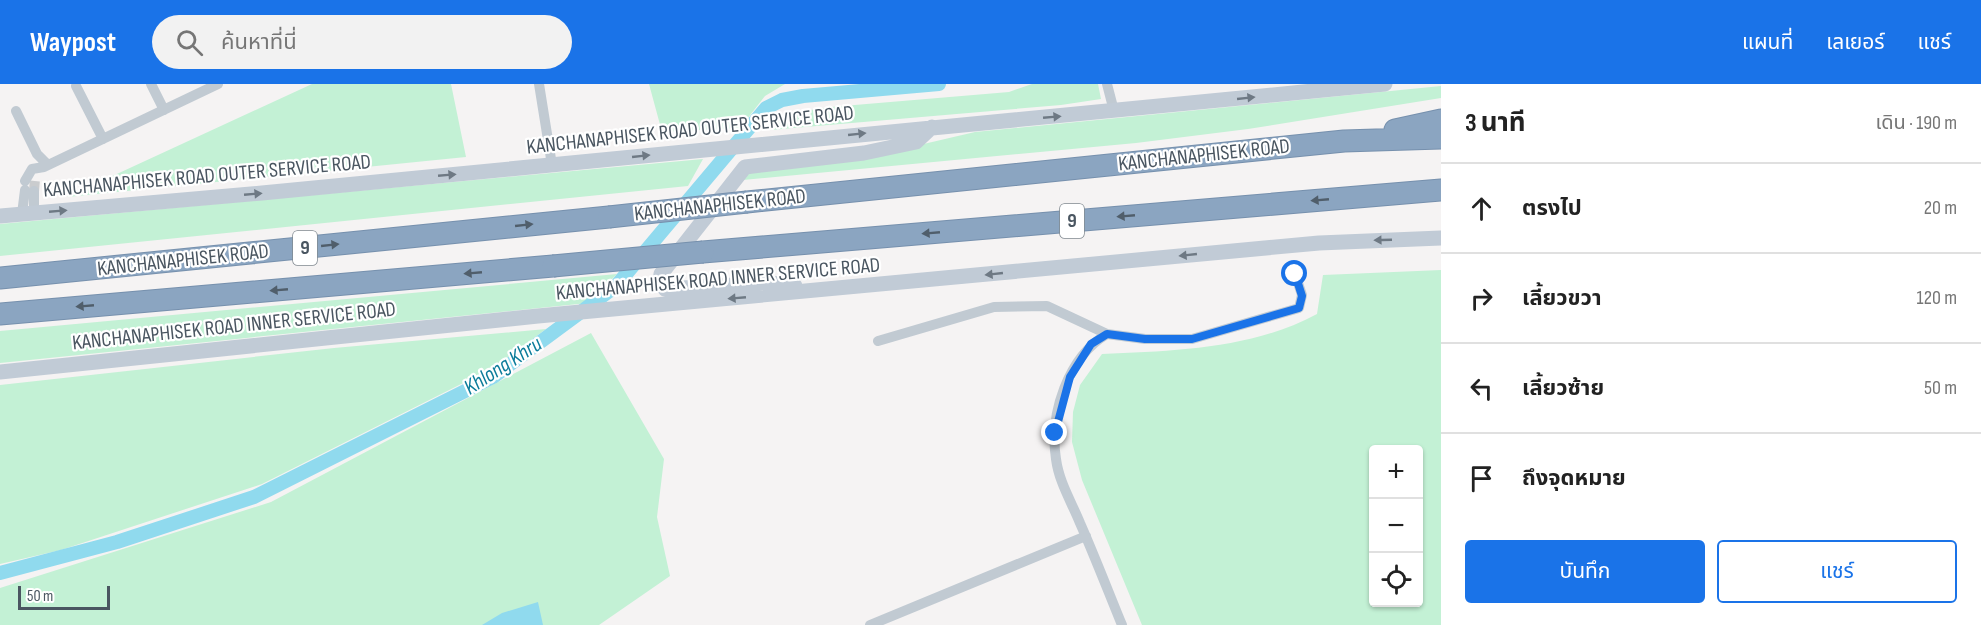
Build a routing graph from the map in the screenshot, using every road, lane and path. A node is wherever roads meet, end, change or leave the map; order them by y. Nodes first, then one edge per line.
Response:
1 (151, 84) edge
2 (219, 84) edge
3 (539, 84) edge
4 (1107, 84) edge
5 (1385, 84) edge
6 (76, 86) dead end
7 (164, 110) junction
8 (16, 111) dead end
9 (1114, 111) junction
10 (1441, 120) edge
11 (932, 127) junction
12 (1441, 138) edge
13 (103, 139) junction
14 (1344, 141) junction
15 (552, 165) junction
16 (46, 166) junction
17 (1441, 190) edge
18 (28, 213) junction
19 (0, 215) edge
20 (1441, 238) edge
21 (1295, 274) dead end
22 (0, 278) edge
23 (840, 289) junction
24 (0, 314) edge
25 (1107, 334) junction
26 (878, 341) dead end
27 (0, 372) edge
28 (1086, 536) junction
29 (870, 625) edge
30 (1122, 625) edge

1 - 7 street
2 - 7 street
3 - 15 street
4 - 9 street
9 -> 5 main road, KANCHANAPHISEK ROAD OUTER SERVICE ROAD
6 - 13 street
7 - 13 street
8 - 16 street
11 -> 9 main road, KANCHANAPHISEK ROAD OUTER SERVICE ROAD
10 - 14 highway
15 -> 11 main road, KANCHANAPHISEK ROAD OUTER SERVICE ROAD
11 - 23 main road
12 - 14 highway, KANCHANAPHISEK ROAD / 9
13 - 16 street
22 -> 14 highway, KANCHANAPHISEK ROAD / 9, bridge
18 -> 15 main road, KANCHANAPHISEK ROAD OUTER SERVICE ROAD
16 - 18 street
17 -> 24 highway, KANCHANAPHISEK ROAD / 9, bridge
18 - 19 main road, KANCHANAPHISEK ROAD OUTER SERVICE ROAD
20 -> 23 main road, KANCHANAPHISEK ROAD INNER SERVICE ROAD
21 - 25 street
23 -> 27 main road, KANCHANAPHISEK ROAD INNER SERVICE ROAD
25 - 26 street
25 - 28 street
28 - 29 street
28 - 30 street

